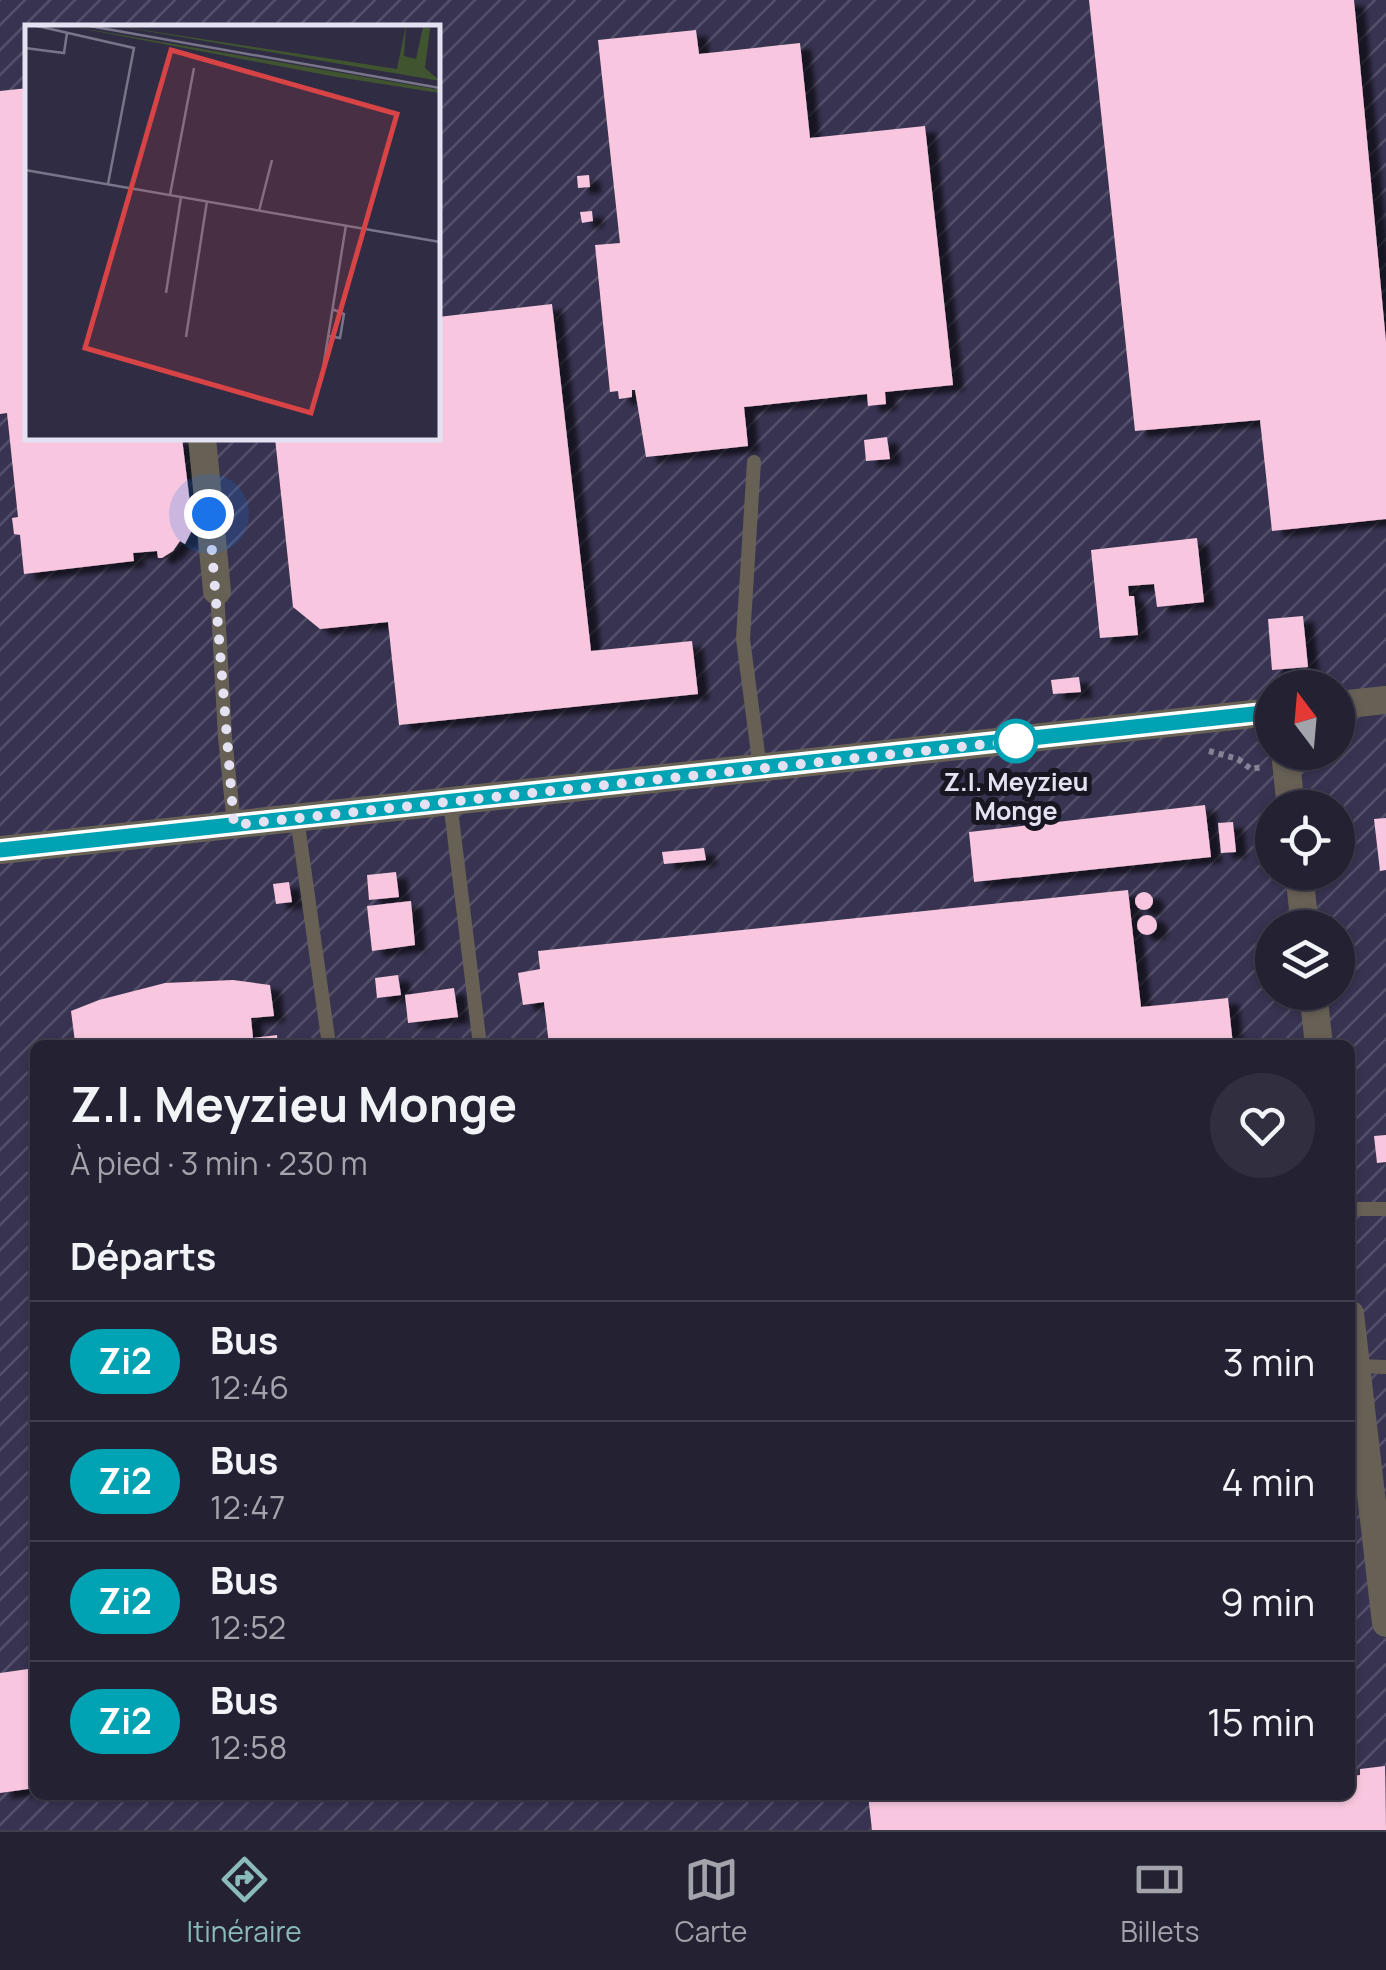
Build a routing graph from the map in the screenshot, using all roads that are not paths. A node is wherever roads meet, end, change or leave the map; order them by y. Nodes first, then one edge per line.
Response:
1 (202, 440) edge
2 (754, 462) dead end
3 (217, 591) joint
4 (1386, 700) edge
5 (1355, 703) edge
6 (1255, 714) edge
7 (760, 769) junction
8 (450, 802) junction
9 (297, 818) junction
10 (234, 825) junction
11 (0, 850) edge
12 (1314, 1010) edge
13 (328, 1040) edge
14 (479, 1040) edge
15 (1318, 1040) edge
16 (1355, 1209) edge
17 (1386, 1209) edge
18 (1355, 1357) edge
19 (1356, 1366) junction
20 (1386, 1367) edge
21 (1386, 1623) edge

1 - 3 street
2 - 7 lane
3 - 10 lane
4 - 5 street
6 - 7 street
7 - 8 street
8 - 9 street
8 - 14 lane
9 - 10 street
9 - 13 lane
10 - 11 street
12 - 15 street
16 - 17 lane
18 - 19 street
19 - 20 lane
19 - 21 street

